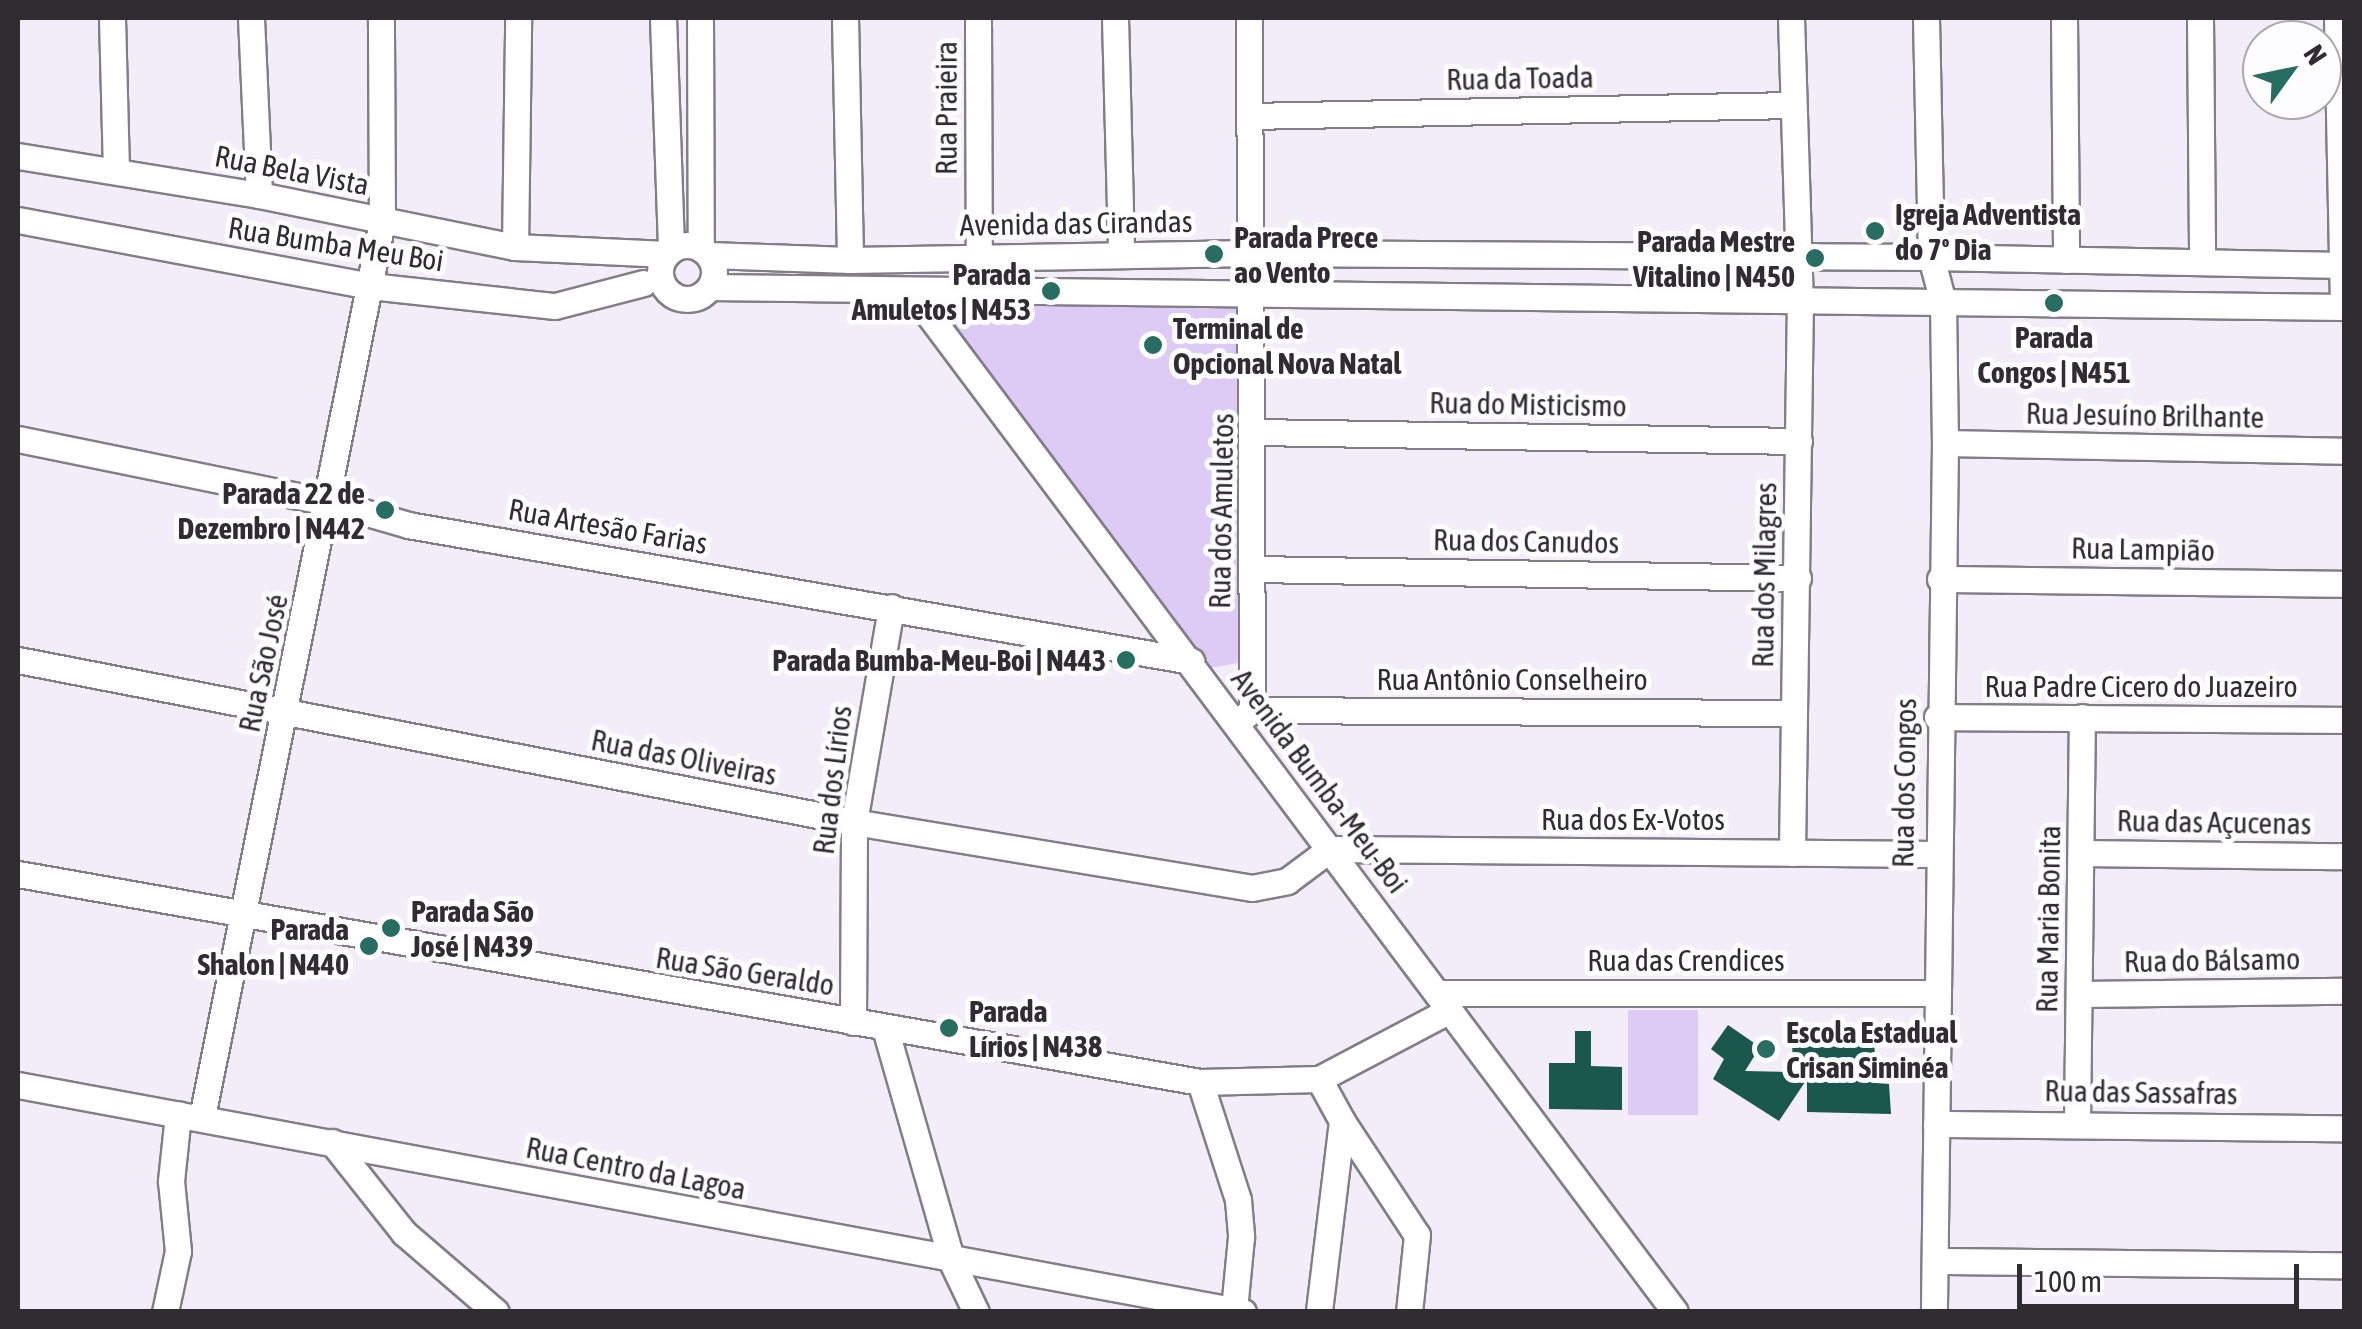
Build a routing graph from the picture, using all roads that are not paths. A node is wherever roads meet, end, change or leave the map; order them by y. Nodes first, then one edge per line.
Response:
1 (112, 18) edge
2 (251, 18) edge
3 (382, 18) edge
4 (518, 18) edge
5 (663, 18) edge
6 (700, 18) edge
7 (845, 18) edge
8 (978, 18) edge
9 (1115, 18) edge
10 (1248, 18) edge
11 (1791, 18) edge
12 (1926, 18) edge
13 (2064, 18) edge
14 (2200, 18) edge
15 (2337, 18) edge
16 (1791, 105) junction
17 (1250, 116) junction
18 (18, 156) edge
19 (116, 170) junction
20 (259, 194) junction
21 (18, 220) edge
22 (382, 222) junction
23 (514, 247) junction
24 (552, 252) junction
25 (669, 252) junction
26 (705, 252) junction
27 (1254, 253) junction
28 (1121, 255) junction
29 (979, 257) junction
30 (1931, 257) junction
31 (1795, 258) junction
32 (850, 260) junction
33 (2066, 260) junction
34 (2202, 261) junction
35 (2343, 265) edge
36 (654, 285) junction
37 (370, 286) junction
38 (710, 287) junction
39 (911, 291) junction
40 (1254, 292) junction
41 (1800, 300) junction
42 (1944, 302) junction
43 (2344, 307) edge
44 (1256, 432) junction
45 (18, 439) edge
46 (1799, 441) junction
47 (1944, 443) junction
48 (2344, 451) edge
49 (329, 502) junction
50 (1252, 569) junction
51 (1798, 578) junction
52 (1940, 579) junction
53 (2344, 584) edge
54 (890, 607) junction
55 (18, 660) edge
56 (1191, 661) junction
57 (286, 713) junction
58 (1793, 713) junction
59 (1244, 716) junction
60 (1937, 717) junction
61 (2082, 718) junction
62 (2344, 720) edge
63 (854, 822) junction
64 (1330, 849) junction
65 (1792, 853) junction
66 (2082, 853) junction
67 (1936, 854) junction
68 (2344, 856) edge
69 (18, 874) edge
70 (244, 913) junction
71 (2344, 991) edge
72 (1934, 993) junction
73 (2080, 994) junction
74 (1444, 1001) junction
75 (854, 1022) junction
76 (885, 1028) junction
77 (1319, 1079) junction
78 (1200, 1082) junction
79 (18, 1085) edge
80 (190, 1115) junction
81 (1342, 1121) junction
82 (2077, 1122) junction
83 (1936, 1124) junction
84 (2344, 1128) edge
85 (332, 1142) junction
86 (1935, 1261) junction
87 (952, 1262) junction
88 (2344, 1264) edge
89 (1238, 1311) edge
90 (166, 1312) edge
91 (496, 1312) edge
92 (976, 1312) edge
93 (1319, 1312) edge
94 (1409, 1312) edge
95 (1675, 1312) edge
96 (1934, 1312) edge

1 - 19 street
2 - 20 street
3 - 22 street, Rua São José
4 - 23 street
5 - 25 street
6 - 26 street
7 - 32 street
8 - 29 street, Rua Praieira
9 - 28 street
10 - 17 street, Rua dos Amuletos
11 - 16 street, Rua dos Milagres
12 - 30 street, Rua dos Congos
13 - 33 street
14 - 34 street
15 - 35 street
16 - 17 street, Rua da Toada
16 - 31 street, Rua dos Milagres
17 - 27 street, Rua dos Amuletos
18 - 19 street, Rua Bela Vista
19 - 20 street, Rua Bela Vista
20 - 22 street, Rua Bela Vista
21 - 37 street, Rua Bumba Meu Boi
22 - 23 street, Rua Bela Vista
22 - 37 street, Rua São José
23 - 24 street, Rua Bela Vista
24 - 25 street
24 - 36 street
25 - 26 street
25 - 36 street
26 - 32 street, Avenida das Cirandas
26 - 38 street
27 - 28 street, Avenida das Cirandas
27 - 31 street, Avenida das Cirandas
27 - 40 street, Rua dos Amuletos
28 - 29 street, Avenida das Cirandas
29 - 32 street, Avenida das Cirandas
30 - 31 street, Avenida das Cirandas
30 - 33 street, Avenida das Cirandas
30 - 42 street, Rua dos Congos
31 - 41 street, Rua dos Milagres
33 - 34 street, Avenida das Cirandas
34 - 35 street, Avenida das Cirandas
35 - 43 street
36 - 37 street, Rua Bumba Meu Boi
36 - 38 street
37 - 49 street, Rua São José
38 - 39 street
39 - 40 street
39 - 56 street, Avenida Bumba-Meu-Boi
40 - 41 street
40 - 44 street, Rua dos Amuletos
41 - 42 street
41 - 46 street, Rua dos Milagres
42 - 43 street
42 - 47 street, Rua dos Congos
44 - 46 street, Rua do Misticismo
44 - 50 street, Rua dos Amuletos
45 - 49 street, Rua Artesão Farias
46 - 51 street, Rua dos Milagres
47 - 48 street, Rua Jesuíno Brilhante
47 - 52 street, Rua dos Congos
49 - 54 street, Rua Artesão Farias
49 - 57 street, Rua São José
50 - 51 street, Rua dos Canudos
50 - 59 street, Rua dos Amuletos
51 - 58 street, Rua dos Milagres
52 - 53 street, Rua Lampião
52 - 60 street, Rua dos Congos
54 - 56 street, Rua Artesão Farias
54 - 63 street, Rua dos Lírios
55 - 57 street, Rua das Oliveiras
56 - 59 street, Avenida Bumba-Meu-Boi
57 - 63 street, Rua das Oliveiras
57 - 70 street, Rua São José
58 - 59 street, Rua Antônio Conselheiro
58 - 65 street, Rua dos Milagres
59 - 64 street, Avenida Bumba-Meu-Boi
60 - 61 street, Rua Padre Cicero do Juazeiro
60 - 67 street, Rua dos Congos
61 - 62 street, Rua Padre Cicero do Juazeiro
61 - 66 street, Rua Maria Bonita
63 - 64 street, Rua das Oliveiras
63 - 75 street, Rua dos Lírios
64 - 65 street, Rua dos Ex-Votos
64 - 74 street, Avenida Bumba-Meu-Boi
65 - 67 street, Rua dos Ex-Votos
66 - 68 street, Rua das Açucenas
66 - 73 street, Rua Maria Bonita
67 - 72 street, Rua dos Congos
69 - 70 street, Rua São Geraldo
70 - 75 street, Rua São Geraldo
70 - 80 street, Rua São José
71 - 73 street, Rua do Bálsamo
72 - 74 street, Rua das Crendices
72 - 83 street, Rua dos Congos
73 - 82 street, Rua Maria Bonita
74 - 77 street, Rua São Geraldo
74 - 95 street, Avenida Bumba-Meu-Boi
75 - 76 street, Rua São Geraldo
76 - 78 street, Rua São Geraldo
76 - 87 street
77 - 78 street, Rua São Geraldo
77 - 81 street
78 - 89 street
79 - 80 street, Rua Centro da Lagoa
80 - 85 street, Rua Centro da Lagoa
80 - 90 street, Rua São José
81 - 93 street
81 - 94 street
82 - 83 street, Rua das Sassafras
82 - 84 street, Rua das Sassafras
83 - 86 street, Rua dos Congos
85 - 87 street, Rua Centro da Lagoa
85 - 91 street
86 - 88 street
86 - 96 street, Rua dos Congos
87 - 89 street, Rua Centro da Lagoa
87 - 92 street

